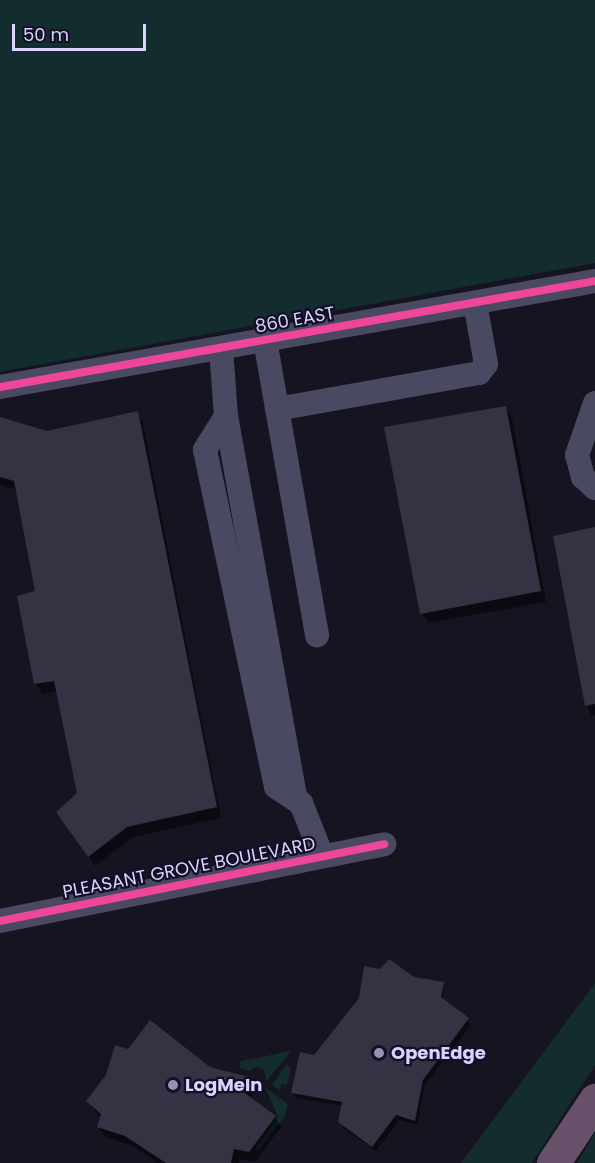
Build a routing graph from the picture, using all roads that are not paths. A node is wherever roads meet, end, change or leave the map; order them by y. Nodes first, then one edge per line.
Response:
1 (595, 281) edge
2 (475, 303) junction
3 (265, 340) junction
4 (221, 348) junction
5 (0, 387) edge
6 (595, 403) edge
7 (277, 409) junction
8 (595, 488) edge
9 (317, 635) dead end
10 (384, 844) dead end
11 (322, 856) junction
12 (0, 921) edge
13 (595, 1100) edge
14 (553, 1163) edge

1 - 2 street, 860 EAST
2 - 3 street, 860 EAST
2 - 7 street
3 - 4 street, 860 EAST
3 - 7 street
4 - 5 street, 860 EAST
4 - 11 street
6 - 8 street
7 - 9 street
10 - 11 street, PLEASANT GROVE BOULEVARD
11 - 12 street, PLEASANT GROVE BOULEVARD
13 - 14 highway

